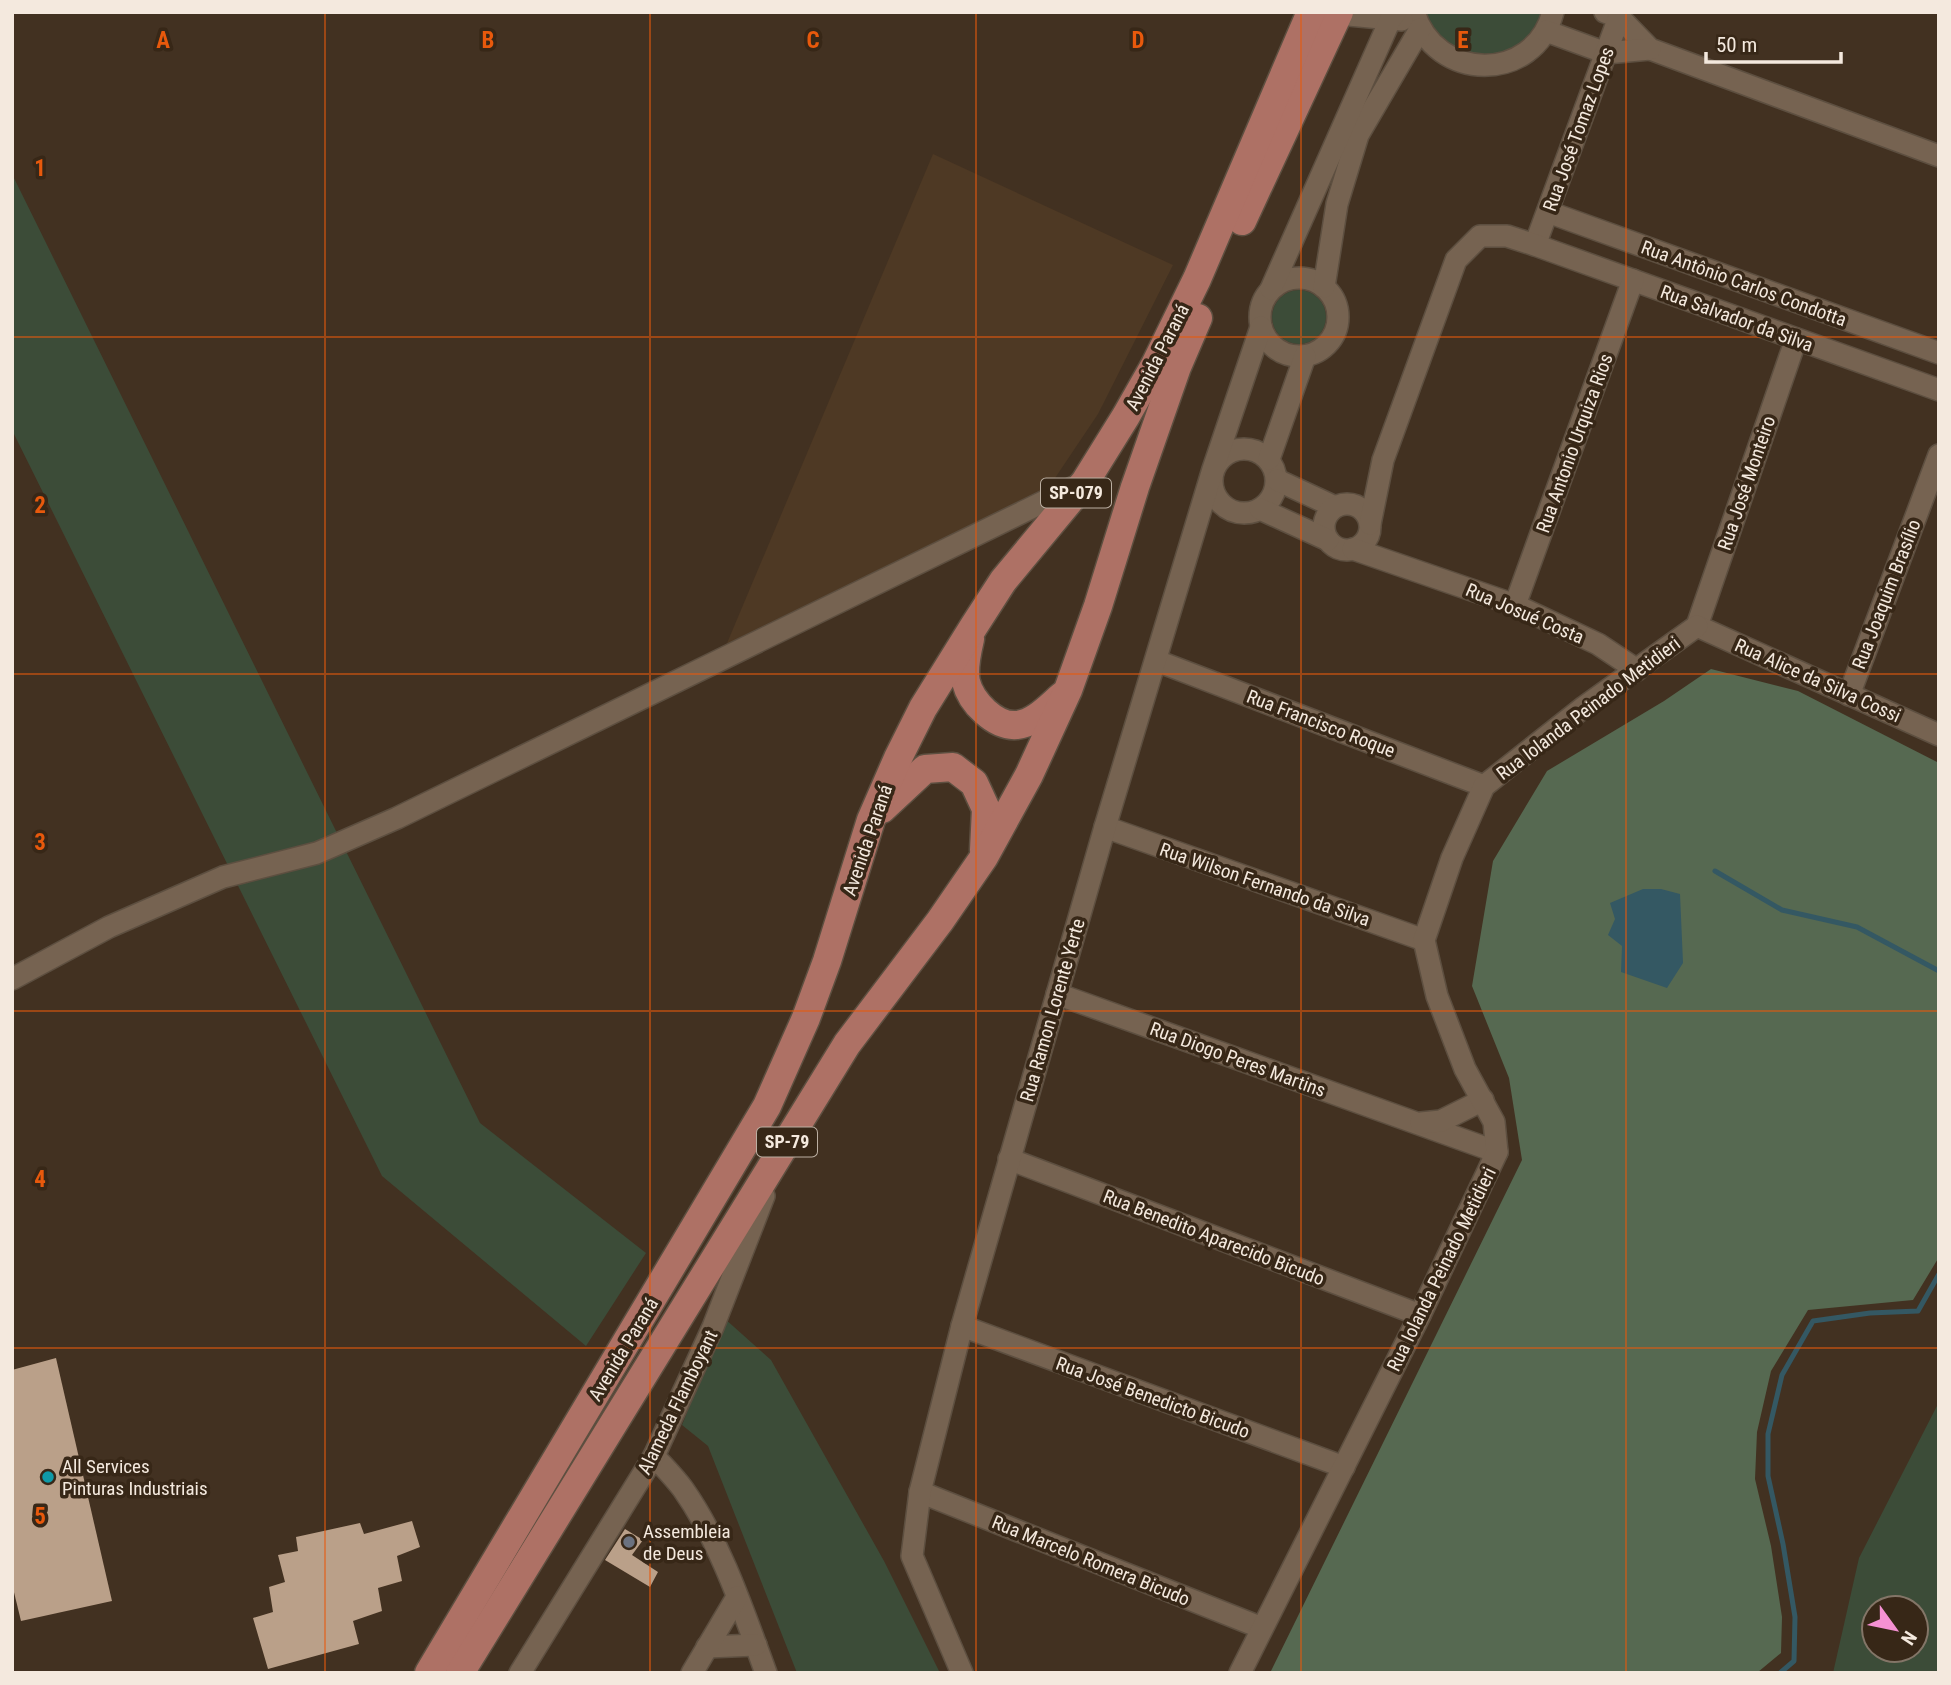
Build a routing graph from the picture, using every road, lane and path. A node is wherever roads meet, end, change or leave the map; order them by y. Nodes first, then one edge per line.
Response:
1 (1329, 13) edge
2 (1615, 14) edge
3 (1393, 15) edge
4 (1550, 21) edge
5 (1417, 22) edge
6 (1650, 49) junction
7 (1606, 52) junction
8 (1939, 156) edge
9 (1548, 212) junction
10 (1535, 245) junction
11 (1633, 280) junction
12 (1324, 287) junction
13 (1271, 289) junction
14 (1261, 327) junction
15 (1796, 340) junction
16 (1939, 353) edge
17 (1305, 356) junction
18 (1939, 390) edge
19 (1939, 455) edge
20 (1269, 459) junction
21 (1383, 460) junction
22 (1213, 470) junction
23 (1277, 480) junction
24 (1085, 482) junction
25 (1343, 505) junction
26 (1260, 509) junction
27 (1364, 535) junction
28 (1328, 540) junction
29 (1515, 605) junction
30 (1098, 606) joint
31 (974, 626) junction
32 (1697, 626) junction
33 (1157, 661) junction
34 (1637, 670) junction
35 (1068, 690) junction
36 (1849, 695) junction
37 (1939, 734) edge
38 (1485, 786) junction
39 (871, 820) junction
40 (1105, 827) junction
41 (984, 857) junction
42 (1424, 940) junction
43 (827, 961) joint
44 (12, 979) edge
45 (1057, 994) junction
46 (1465, 1069) junction
47 (1483, 1100) junction
48 (1458, 1113) junction
49 (1419, 1124) junction
50 (781, 1151) junction
51 (1497, 1152) junction
52 (1009, 1158) junction
53 (1420, 1315) junction
54 (962, 1326) junction
55 (654, 1456) junction
56 (1344, 1467) junction
57 (920, 1492) junction
58 (737, 1597) junction
59 (1262, 1628) junction
60 (756, 1645) junction
61 (708, 1647) junction
62 (429, 1673) edge
63 (460, 1673) edge
64 (520, 1673) edge
65 (692, 1673) edge
66 (766, 1673) edge
67 (962, 1673) edge
68 (1241, 1673) edge

1 - 3 street
1 - 24 main road, Avenida Paraná / SP-079
1 - 30 main road, Avenida Paraná / SP-079
2 - 6 street
2 - 7 street, Rua José Tomaz Lopes
3 - 5 street
3 - 13 street
4 - 5 street
4 - 7 street
5 - 12 street
6 - 7 street
6 - 8 street
7 - 9 street, Rua José Tomaz Lopes
9 - 10 street, Rua José Tomaz Lopes
9 - 16 street, Rua Antônio Carlos Condotta
10 - 11 street, Rua Salvador da Silva
10 - 21 street
11 - 15 street, Rua Salvador da Silva
11 - 29 street, Rua Antonio Urquiza Rios
12 - 13 street
12 - 17 street
13 - 14 street
14 - 17 street
14 - 22 street, Rua Ramon Lorente Yerte
15 - 18 street, Rua Salvador da Silva
15 - 32 street, Rua José Monteiro
17 - 20 street
19 - 36 street, Rua Joaquim Brasílio
20 - 22 street
20 - 23 street
21 - 25 street
21 - 27 street
22 - 26 street
22 - 33 street, Rua Ramon Lorente Yerte
23 - 25 street
23 - 26 street
24 - 31 main road, Avenida Paraná / SP-079
24 - 44 street
25 - 27 street
25 - 28 street
26 - 28 street
27 - 28 street
27 - 29 street, Rua Josué Costa
29 - 34 street, Rua Josué Costa
30 - 35 main road, Avenida Paraná / SP-79
31 - 35 main road
31 - 39 main road, Avenida Paraná / SP-079
32 - 34 street, Rua Iolanda Peinado Metidieri
32 - 36 street, Rua Alice da Silva Cossi
33 - 38 street, Rua Francisco Roque
33 - 40 street, Rua Ramon Lorente Yerte
34 - 38 street, Rua Iolanda Peinado Metidieri
35 - 41 main road, Avenida Paraná / SP-79
36 - 37 street, Rua Alice da Silva Cossi
38 - 42 street, Rua Iolanda Peinado Metidieri
39 - 41 main road
39 - 43 main road, Avenida Paraná / SP-079
40 - 42 street, Rua Wilson Fernando da Silva
40 - 45 street, Rua Ramon Lorente Yerte
41 - 50 main road, Avenida Paraná / SP-79
42 - 46 street, Rua Iolanda Peinado Metidieri
43 - 62 main road, Avenida Paraná / SP-79
45 - 49 street, Rua Diogo Peres Martins
45 - 52 street, Rua Ramon Lorente Yerte
46 - 47 street, Rua Iolanda Peinado Metidieri
46 - 48 street
47 - 48 street
47 - 51 street, Rua Iolanda Peinado Metidieri
48 - 49 street
49 - 51 street, Rua Diogo Peres Martins
50 - 55 street, Alameda Flamboyant
50 - 63 main road, Avenida Paraná / SP-79
51 - 53 street, Rua Iolanda Peinado Metidieri
52 - 53 street, Rua Benedito Aparecido Bicudo
52 - 54 street, Rua Ramon Lorente Yerte
53 - 56 street, Rua Iolanda Peinado Metidieri
54 - 56 street, Rua José Benedicto Bicudo
54 - 57 street, Rua Ramon Lorente Yerte
55 - 58 street
55 - 64 street, Alameda Flamboyant
56 - 59 street, Rua Iolanda Peinado Metidieri
57 - 59 street, Rua Marcelo Romera Bicudo
57 - 67 street, Rua Ramon Lorente Yerte
58 - 60 street
58 - 61 street
59 - 68 street, Rua Iolanda Peinado Metidieri
60 - 61 street
60 - 66 street
61 - 65 street

